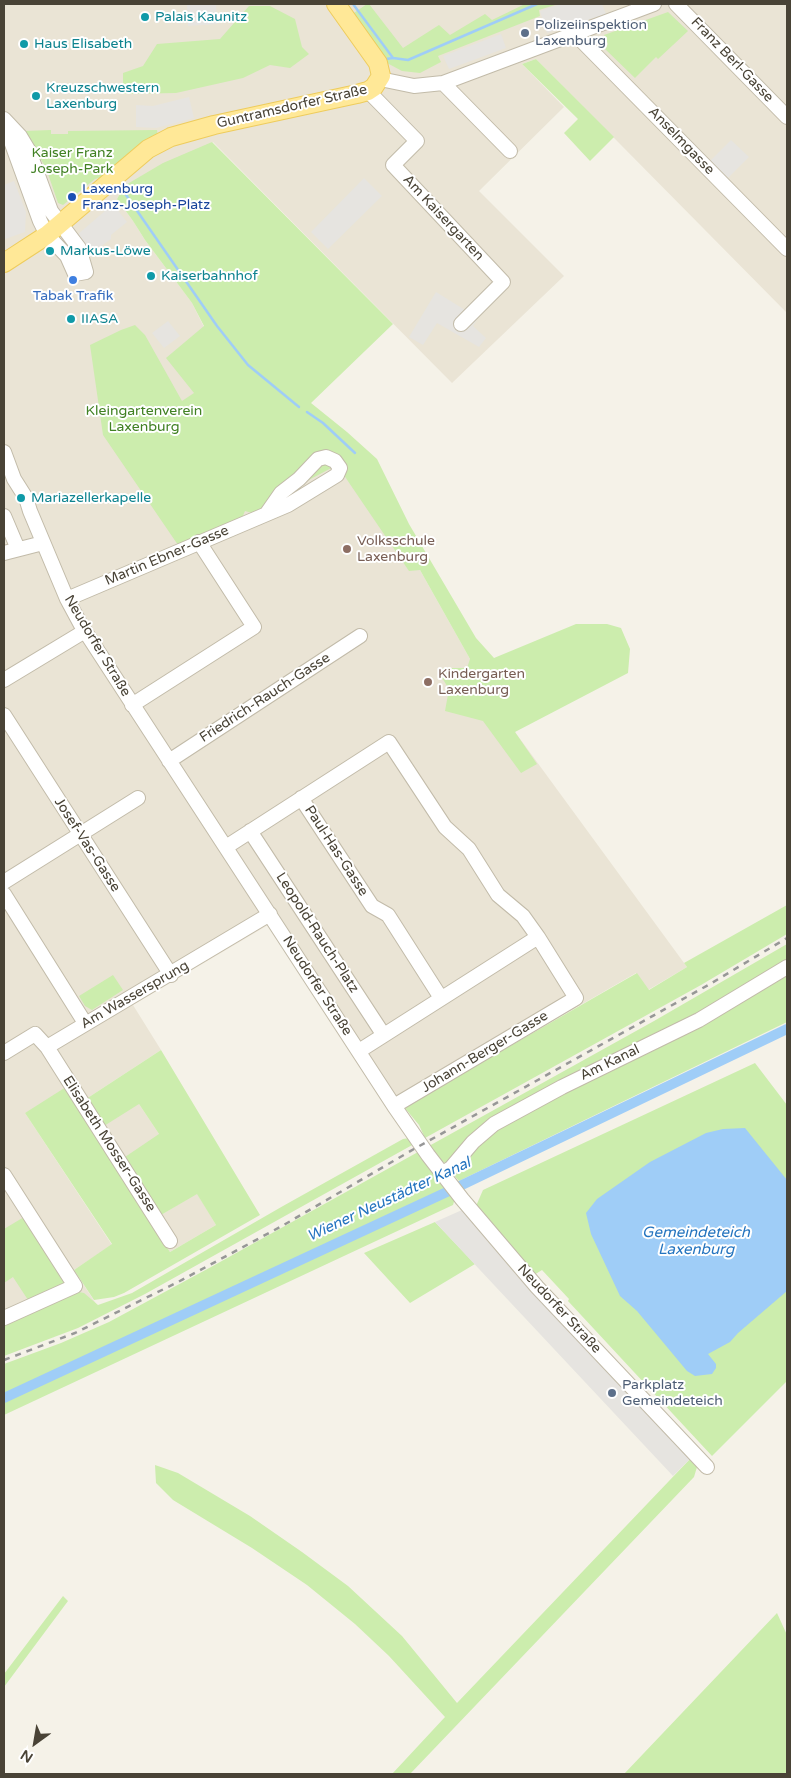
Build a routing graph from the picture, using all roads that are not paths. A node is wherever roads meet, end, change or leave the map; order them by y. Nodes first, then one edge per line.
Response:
1 (336, 4) edge
2 (654, 4) edge
3 (676, 4) edge
4 (574, 33) junction
5 (443, 83) junction
6 (374, 85) junction
7 (787, 117) edge
8 (4, 120) edge
9 (510, 151) dead end
10 (61, 223) junction
11 (47, 235) junction
12 (787, 249) edge
13 (4, 263) edge
14 (461, 324) dead end
15 (4, 452) edge
16 (266, 513) junction
17 (4, 516) edge
18 (199, 542) junction
19 (43, 543) junction
20 (18, 549) junction
21 (4, 553) edge
22 (67, 599) junction
23 (85, 631) junction
24 (360, 636) dead end
25 (4, 680) edge
26 (132, 705) junction
27 (4, 715) edge
28 (169, 761) junction
29 (138, 798) dead end
30 (301, 798) junction
31 (250, 831) junction
32 (79, 833) junction
33 (226, 847) junction
34 (4, 882) edge
35 (4, 894) edge
36 (270, 914) junction
37 (538, 937) junction
38 (787, 967) edge
39 (170, 975) junction
40 (441, 998) junction
41 (86, 1023) junction
42 (383, 1034) junction
43 (47, 1047) junction
44 (359, 1051) junction
45 (4, 1053) edge
46 (394, 1106) junction
47 (4, 1174) edge
48 (446, 1178) junction
49 (170, 1241) dead end
50 (4, 1318) edge
51 (706, 1467) dead end

1 - 6 main road
2 - 4 street, Guntramsdorfer Straße
3 - 7 street, Franz Berl-Gasse
4 - 5 street, Guntramsdorfer Straße
4 - 12 street, Anselmgasse
5 - 6 street, Guntramsdorfer Straße
5 - 9 street
6 - 10 main road, Guntramsdorfer Straße
6 - 14 street, Am Kaisergarten
8 - 10 street
8 - 11 street
10 - 11 main road, Guntramsdorfer Straße
10 - 11 street
11 - 13 main road, Guntramsdorfer Straße
15 - 19 street, Neudorfer Straße
16 - 16 street, Martin Ebner-Gasse
16 - 18 street, Martin Ebner-Gasse
17 - 20 street
18 - 22 street, Martin Ebner-Gasse
18 - 26 street
19 - 20 street
19 - 22 street, Neudorfer Straße
20 - 21 street
22 - 23 street, Neudorfer Straße
23 - 25 street
23 - 26 street, Neudorfer Straße
24 - 28 street, Friedrich-Rauch-Gasse
26 - 28 street, Neudorfer Straße
27 - 32 street, Josef-Vas-Gasse
28 - 33 street, Neudorfer Straße
29 - 32 street
30 - 31 street
30 - 37 street
30 - 40 street, Paul-Has-Gasse
31 - 33 street
31 - 42 street, Leopold-Rauch-Platz
32 - 34 street
32 - 39 street, Josef-Vas-Gasse
33 - 36 street, Neudorfer Straße
35 - 41 street
36 - 39 street, Am Wassersprung
36 - 44 street, Neudorfer Straße
37 - 40 street
37 - 46 street, Johann-Berger-Gasse
38 - 48 street, Am Kanal
39 - 41 street, Am Wassersprung
40 - 42 street
41 - 43 street, Am Wassersprung
42 - 44 street
43 - 45 street
43 - 49 street, Elisabeth Mosser-Gasse
44 - 46 street, Neudorfer Straße
46 - 48 street, Neudorfer Straße
47 - 50 street
48 - 51 street, Neudorfer Straße

